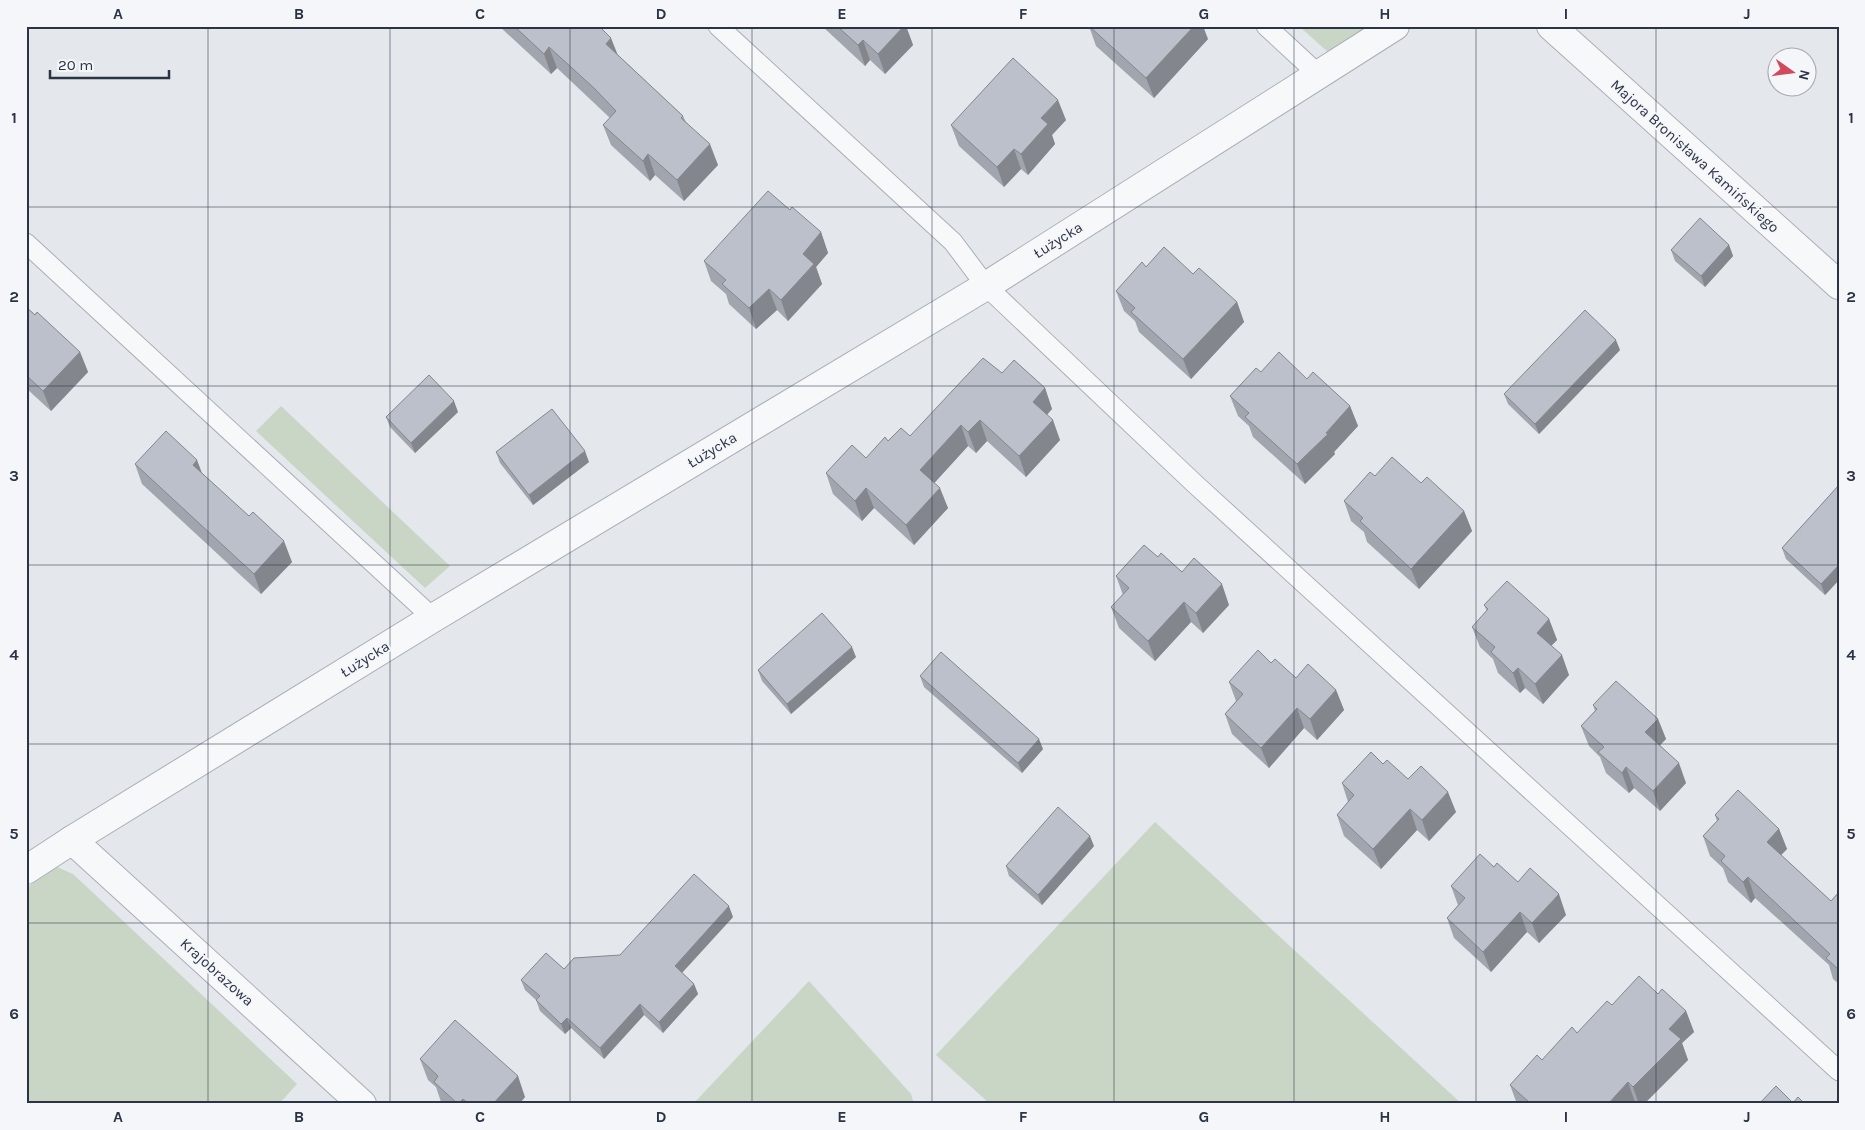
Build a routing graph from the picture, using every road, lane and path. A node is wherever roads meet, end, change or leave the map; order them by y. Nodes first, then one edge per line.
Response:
1 (718, 26) edge
2 (1266, 26) edge
3 (1395, 26) edge
4 (1551, 26) edge
5 (1318, 75) junction
6 (26, 244) edge
7 (1839, 285) edge
8 (986, 286) junction
9 (433, 618) junction
10 (72, 840) junction
11 (26, 870) edge
12 (1839, 1071) edge
13 (362, 1104) edge

1 - 8 lane
2 - 5 lane
3 - 5 street, Łużycka
4 - 7 street, Majora Bronisława Kamińskiego
5 - 8 street, Łużycka
6 - 9 lane
8 - 9 street, Łużycka
8 - 12 lane
9 - 10 street, Łużycka
10 - 11 street, Łużycka
10 - 13 street, Krajobrazowa

